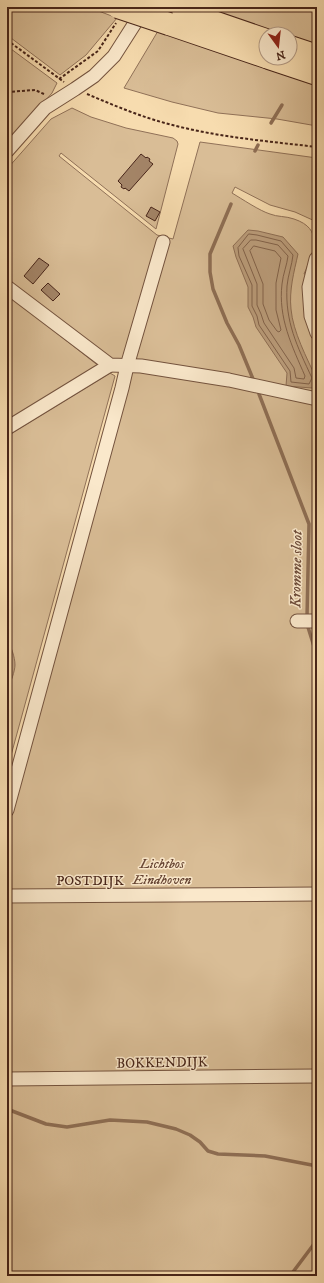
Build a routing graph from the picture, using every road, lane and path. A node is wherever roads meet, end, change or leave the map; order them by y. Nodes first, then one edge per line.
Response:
1 (145, 7) edge
2 (118, 13) edge
3 (172, 14) edge
4 (258, 38) edge
5 (7, 40) edge
6 (298, 50) edge
7 (258, 54) edge
8 (317, 56) edge
9 (292, 66) edge
10 (317, 74) edge
11 (59, 79) junction
12 (75, 90) junction
13 (7, 92) edge
14 (54, 102) junction
15 (317, 147) edge
16 (7, 151) edge
17 (163, 242) dead end
18 (316, 259) dead end
19 (7, 287) edge
20 (317, 333) edge
21 (110, 365) junction
22 (127, 366) junction
23 (317, 399) edge
24 (7, 428) edge
25 (7, 810) edge
26 (317, 894) edge
27 (7, 896) edge
28 (317, 1076) edge
29 (7, 1080) edge

1 - 12 street
2 - 3 highway, bridge
2 - 11 path
3 - 4 highway
3 - 7 highway
5 - 11 path
6 - 8 highway
9 - 10 highway
11 - 12 path
12 - 14 street
12 - 15 path
13 - 14 path
14 - 16 street
17 - 22 street
18 - 20 street
19 - 21 street
21 - 22 street
21 - 24 street
22 - 23 street
22 - 25 street
26 - 27 street, POSTDIJK
28 - 29 street, BOKKENDIJK

